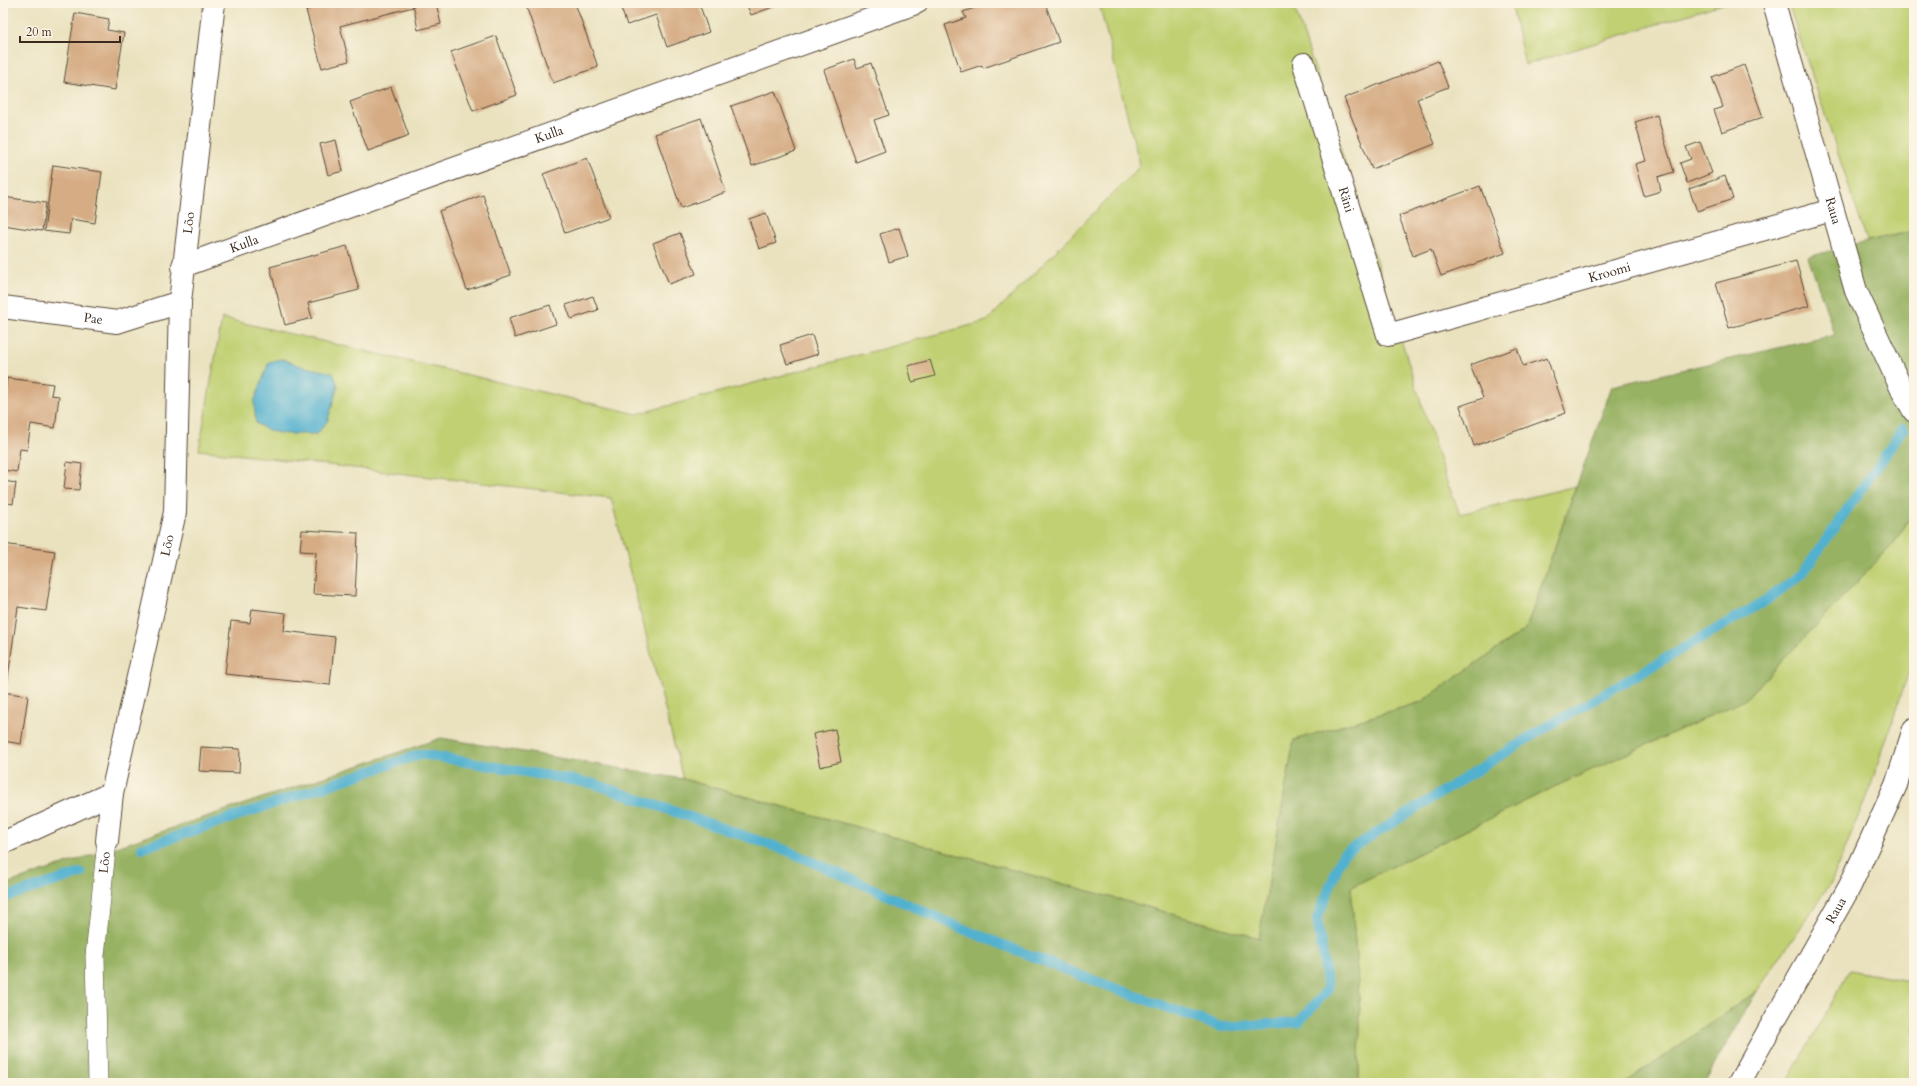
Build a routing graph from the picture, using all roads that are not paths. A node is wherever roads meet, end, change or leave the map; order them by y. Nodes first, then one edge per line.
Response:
1 (214, 3) edge
2 (916, 3) edge
3 (1774, 3) edge
4 (1304, 64) dead end
5 (1832, 210) junction
6 (183, 266) junction
7 (180, 302) junction
8 (3, 307) edge
9 (1388, 335) joint
10 (1914, 411) edge
11 (1914, 729) edge
12 (112, 793) junction
13 (107, 841) joint
14 (3, 843) edge
15 (98, 1083) edge
16 (1739, 1083) edge

1 - 6 street, Lõo
2 - 6 street, Kulla
3 - 5 street, Raua
4 - 9 street, Räni
5 - 9 street, Kroomi
5 - 10 street, Raua
6 - 7 street, Lõo
7 - 8 street, Pae
7 - 12 street, Lõo
11 - 16 street, Raua
12 - 13 street, Lõo
12 - 14 street
13 - 15 lane, Lõo

